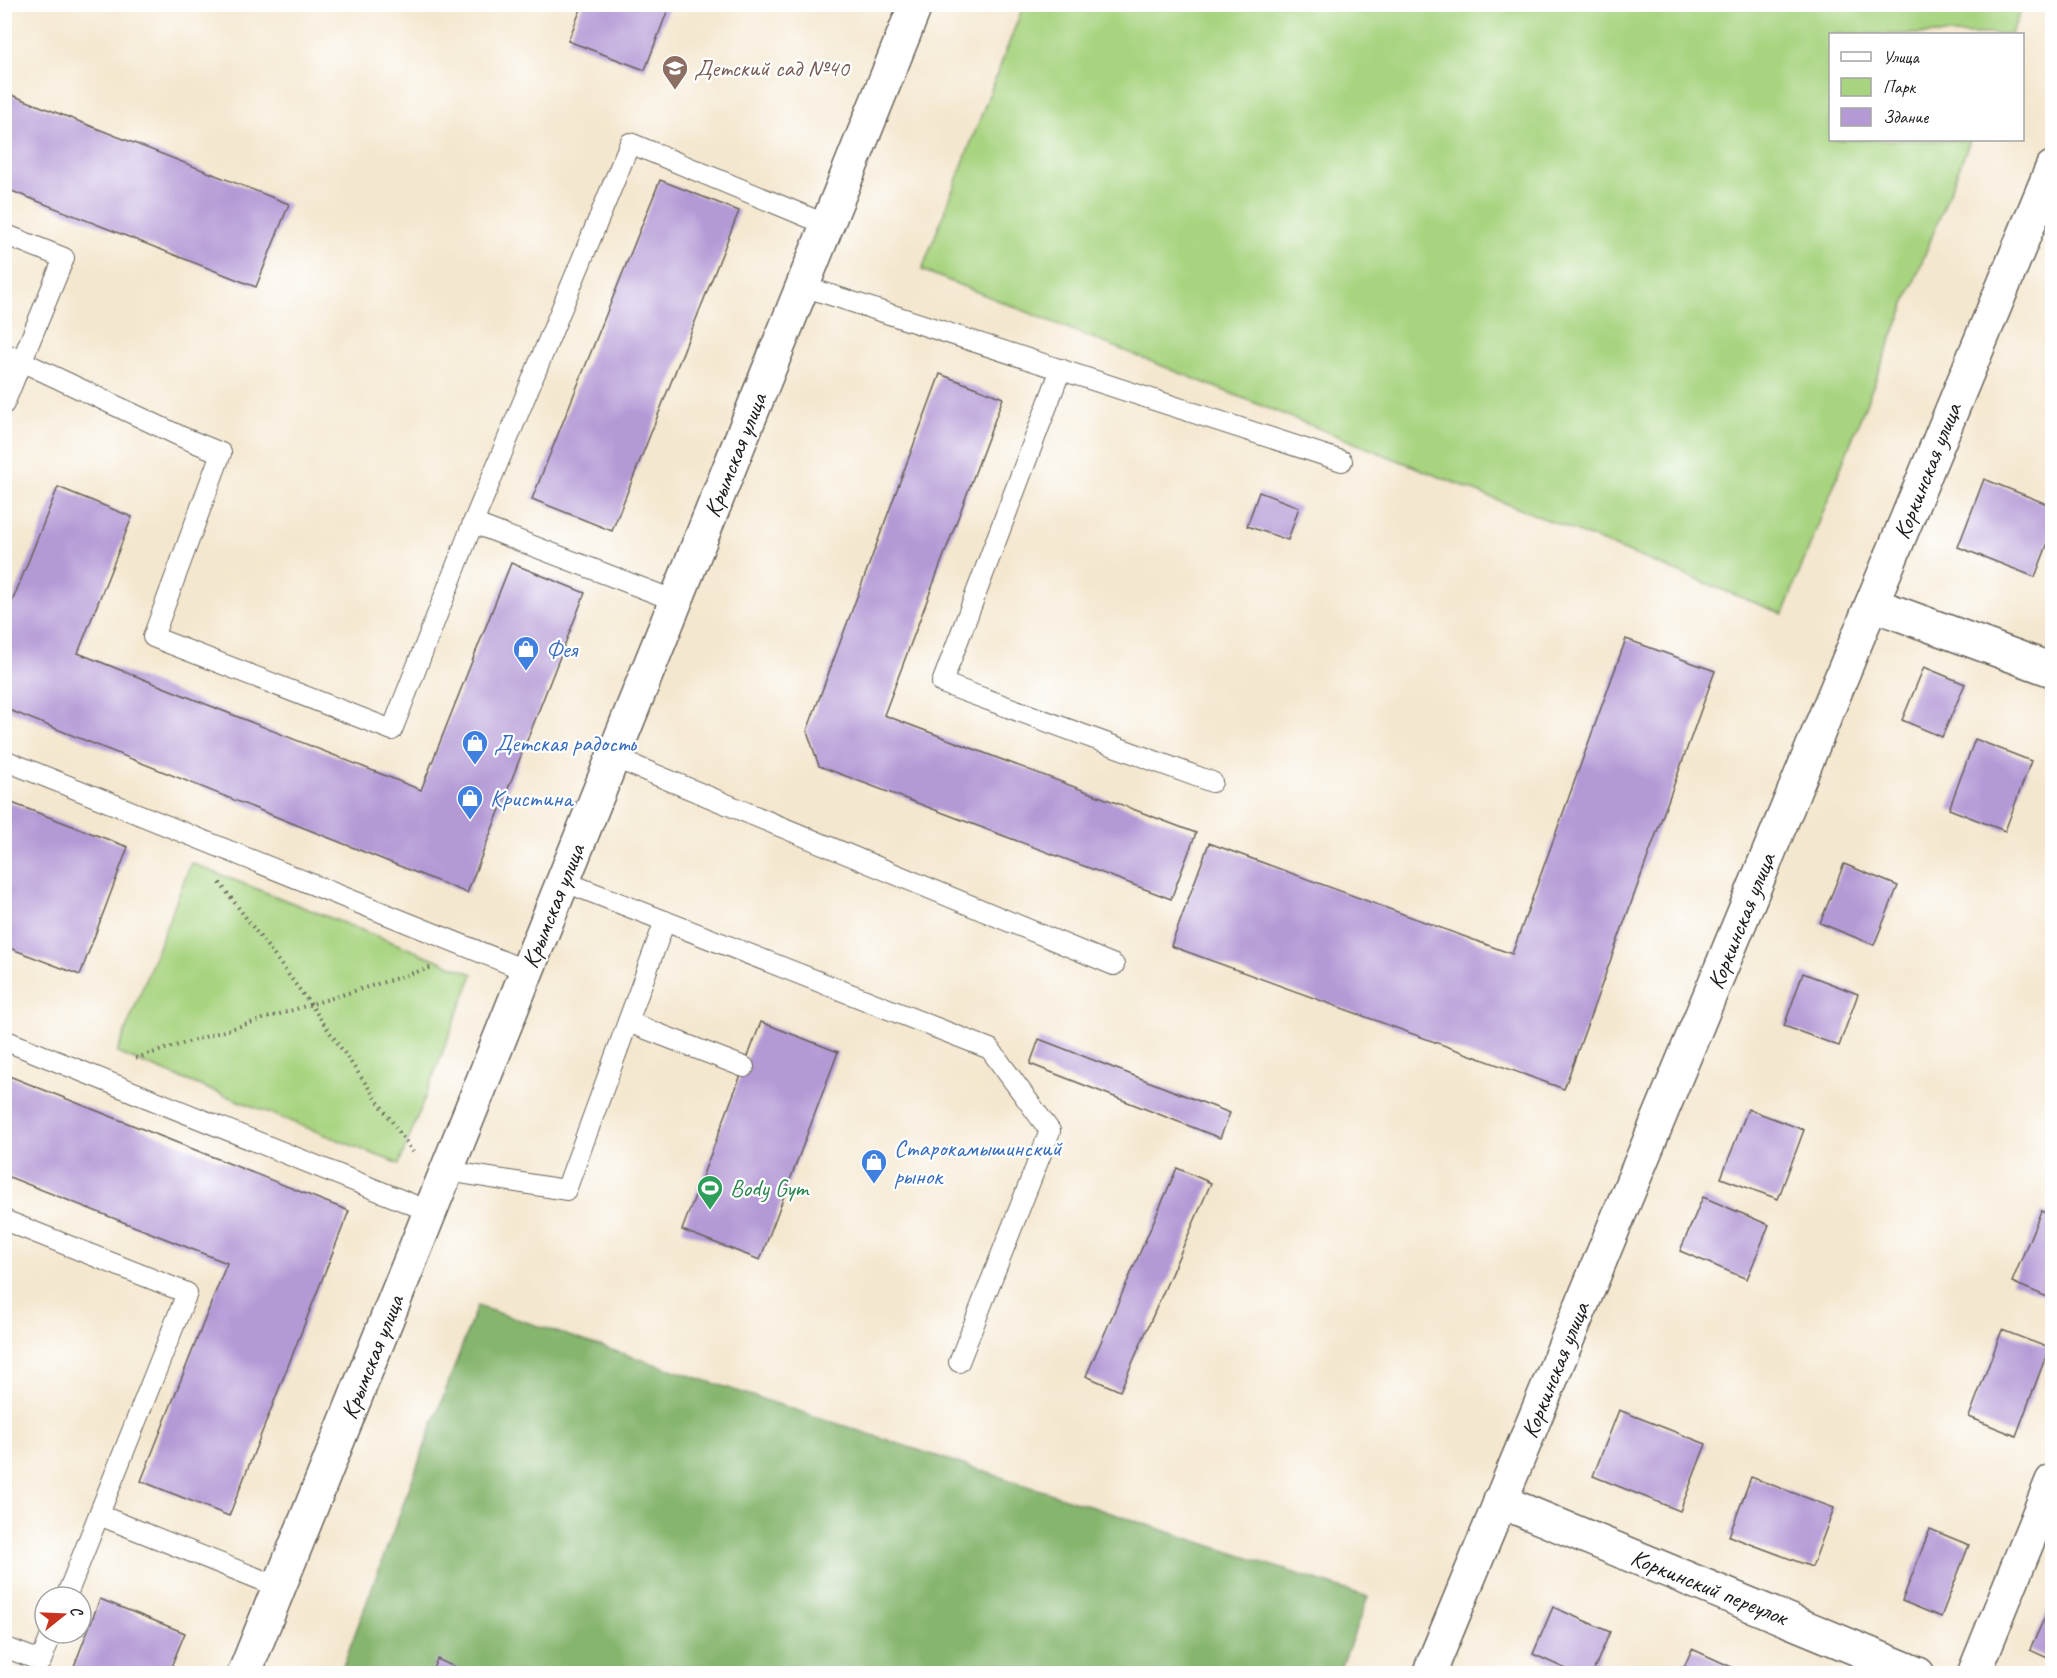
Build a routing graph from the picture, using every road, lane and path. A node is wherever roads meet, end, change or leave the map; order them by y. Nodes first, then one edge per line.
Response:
1 (916, 4) edge
2 (2052, 168) edge
3 (827, 225) junction
4 (4, 234) edge
5 (803, 286) junction
6 (13, 357) edge
7 (1061, 369) junction
8 (4, 404) edge
9 (1342, 460) dead end
10 (473, 523) junction
11 (676, 601) junction
12 (1872, 604) junction
13 (2052, 670) edge
14 (613, 757) junction
15 (4, 760) edge
16 (1212, 782) dead end
17 (563, 881) junction
18 (219, 882) dead end
19 (665, 921) junction
20 (1114, 964) dead end
21 (436, 966) dead end
22 (527, 971) junction
23 (311, 1005) junction
24 (628, 1022) junction
25 (4, 1040) edge
26 (744, 1067) dead end
27 (87, 1073) junction
28 (439, 1191) junction
29 (4, 1220) edge
30 (959, 1362) dead end
31 (2052, 1481) edge
32 (1500, 1501) junction
33 (99, 1515) junction
34 (71, 1585) edge
35 (279, 1587) junction
36 (47, 1645) edge
37 (4, 1647) edge
38 (244, 1674) edge
39 (1429, 1674) edge
40 (1918, 1674) edge
41 (1974, 1674) edge

1 - 3 street, Крымская улица
2 - 12 street, Коркинская улица
3 - 5 street, Крымская улица
3 - 10 lane
4 - 6 lane
5 - 7 lane
5 - 11 street, Крымская улица
6 - 8 lane
6 - 10 lane
7 - 9 lane
7 - 16 lane
10 - 11 lane
11 - 14 street, Крымская улица
12 - 13 street
12 - 32 street, Коркинская улица
14 - 17 street, Крымская улица
14 - 20 lane
15 - 22 lane
17 - 19 lane
17 - 22 street, Крымская улица
18 - 23 path
19 - 24 lane
19 - 30 lane
21 - 23 path
22 - 28 street, Крымская улица
23 - 27 path
23 - 28 path
24 - 26 lane
24 - 28 lane
25 - 27 lane
27 - 28 lane
28 - 35 street, Крымская улица
29 - 33 lane
31 - 41 street
32 - 39 street, Коркинская улица
32 - 40 street, Коркинский переулок
33 - 34 lane
33 - 35 lane
35 - 38 street, Крымская улица
36 - 37 lane

